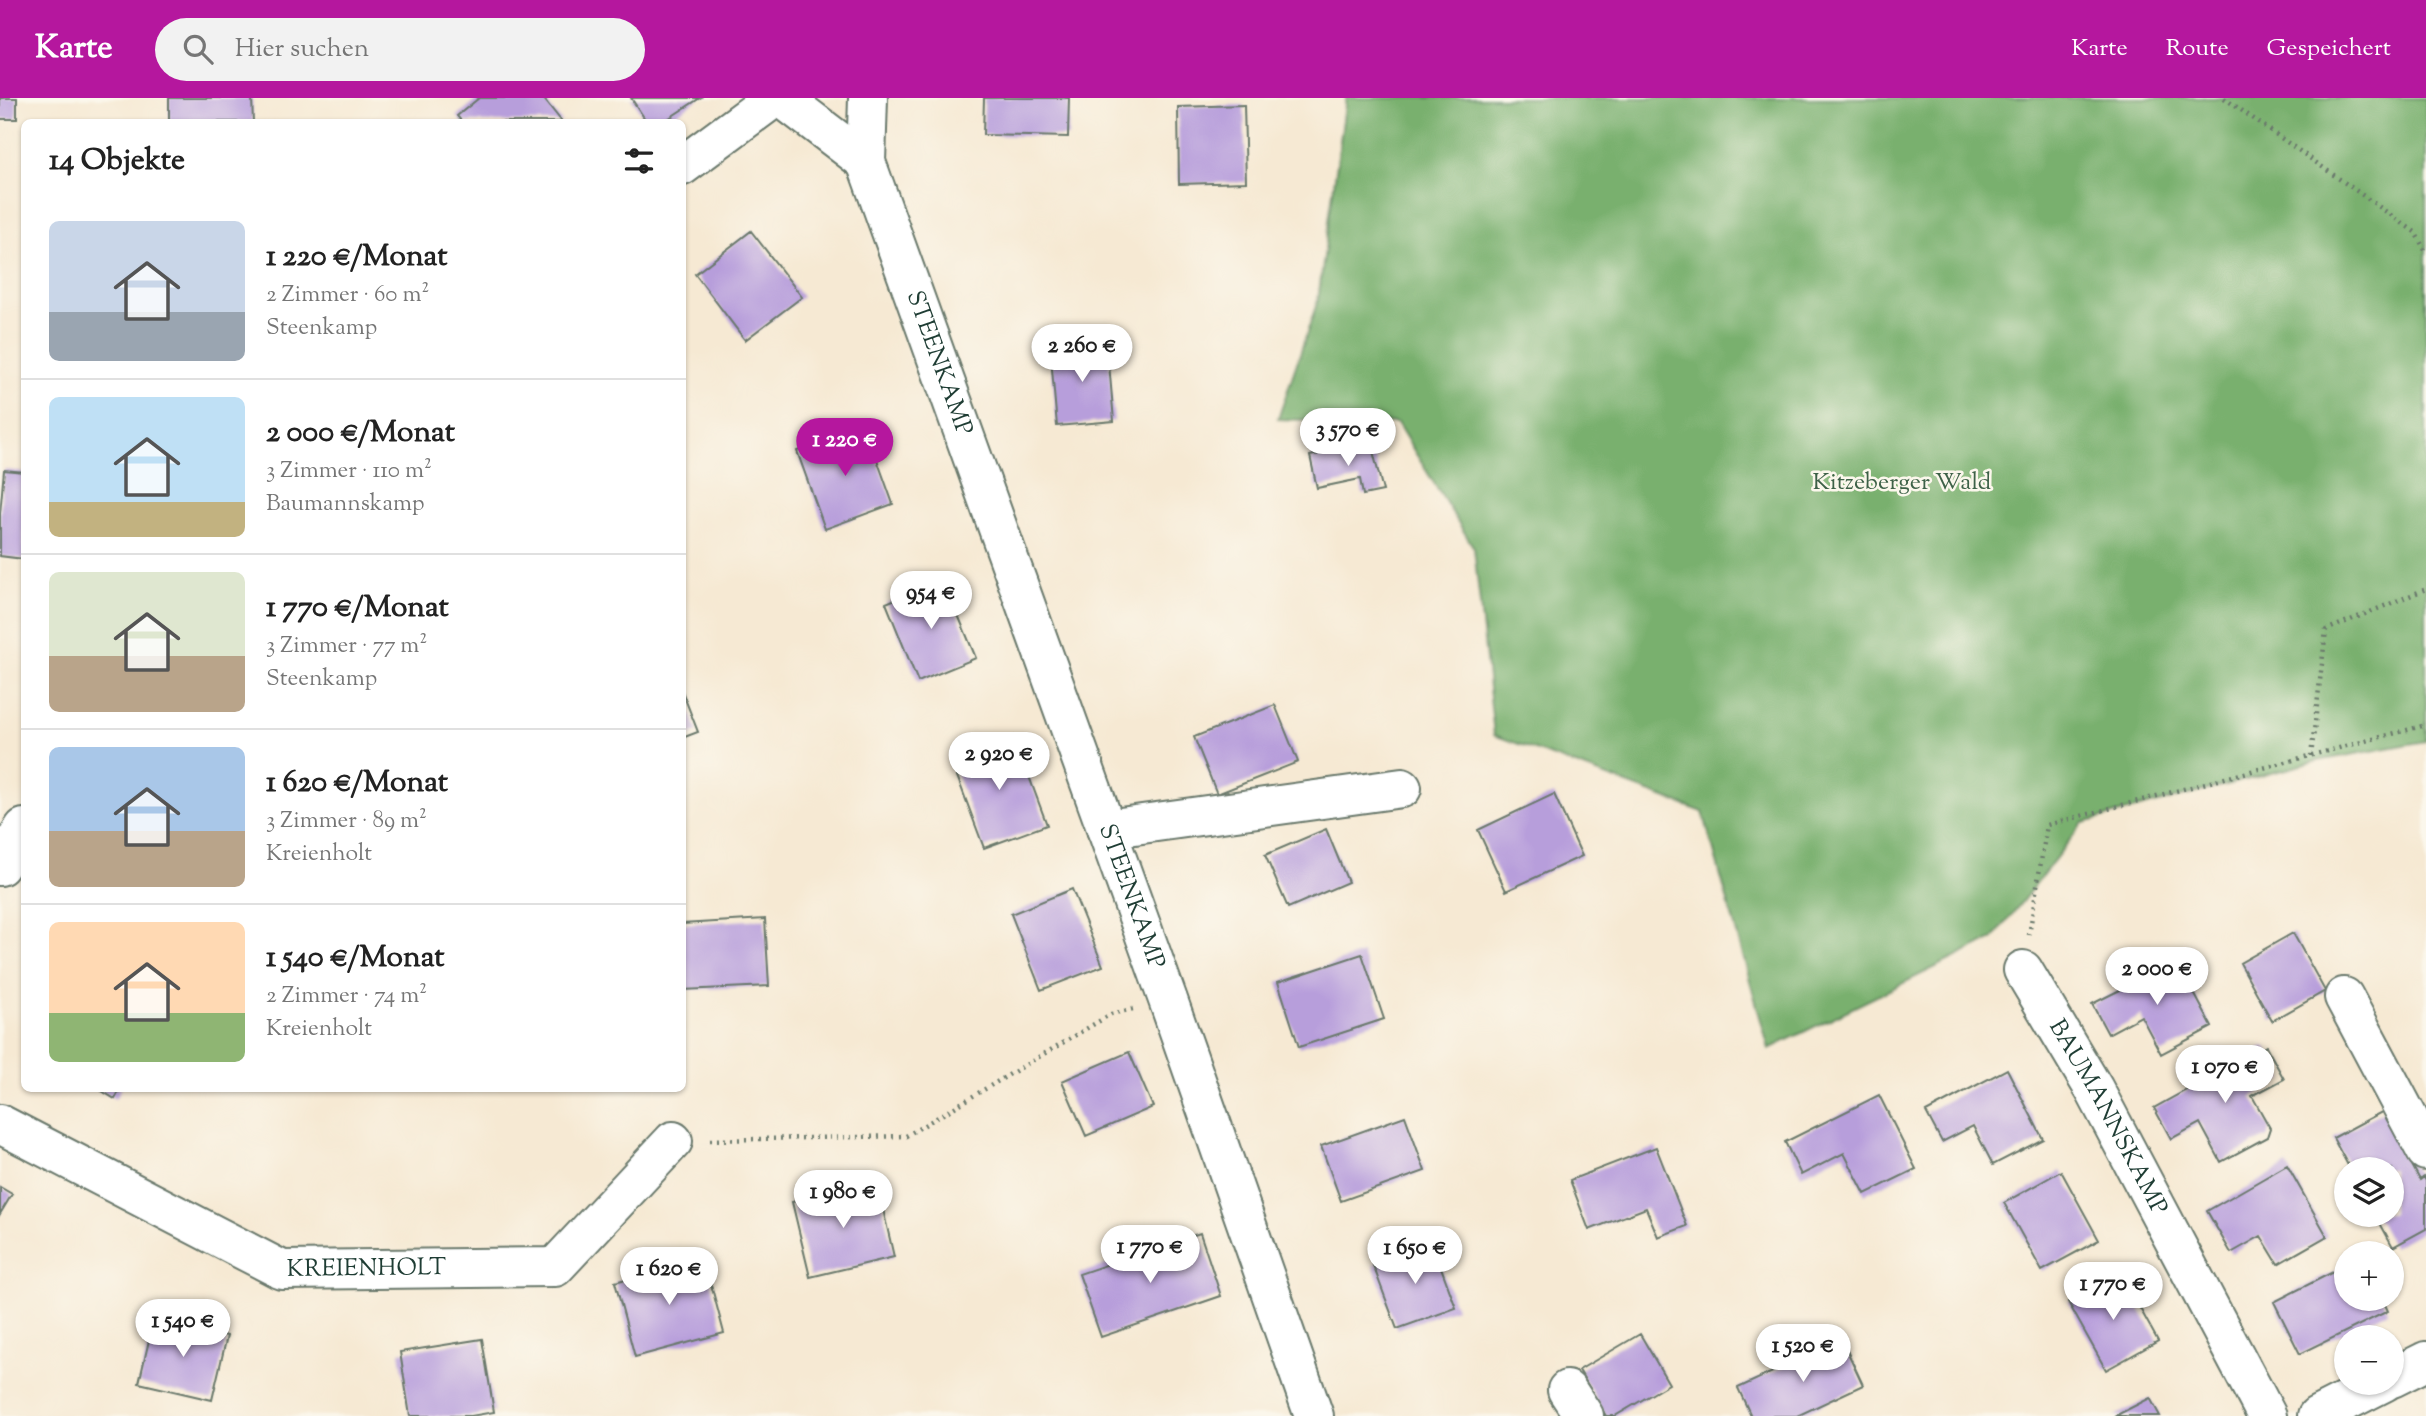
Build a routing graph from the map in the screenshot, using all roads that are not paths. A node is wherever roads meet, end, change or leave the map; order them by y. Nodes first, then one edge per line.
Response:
1 (774, 98) edge
2 (782, 98) edge
3 (869, 98) edge
4 (866, 162) junction
5 (686, 163) edge
6 (1402, 788) dead end
7 (1106, 829) junction
8 (21, 833) edge
9 (0, 866) edge
10 (2023, 970) road end
11 (2344, 997) dead end
12 (0, 1124) edge
13 (673, 1141) road end
14 (2426, 1151) edge
15 (2426, 1361) edge
16 (2404, 1372) edge
17 (2358, 1395) edge
18 (1314, 1416) edge
19 (2267, 1416) edge
20 (2317, 1416) edge

1 - 5 street
2 - 4 street
3 - 4 street, STEENKAMP
4 - 7 street, STEENKAMP
6 - 7 street
7 - 18 street, STEENKAMP
8 - 9 street
10 - 19 street, BAUMANNSKAMP
11 - 14 street
12 - 13 street, KREIENHOLT
15 - 16 street
17 - 20 street

